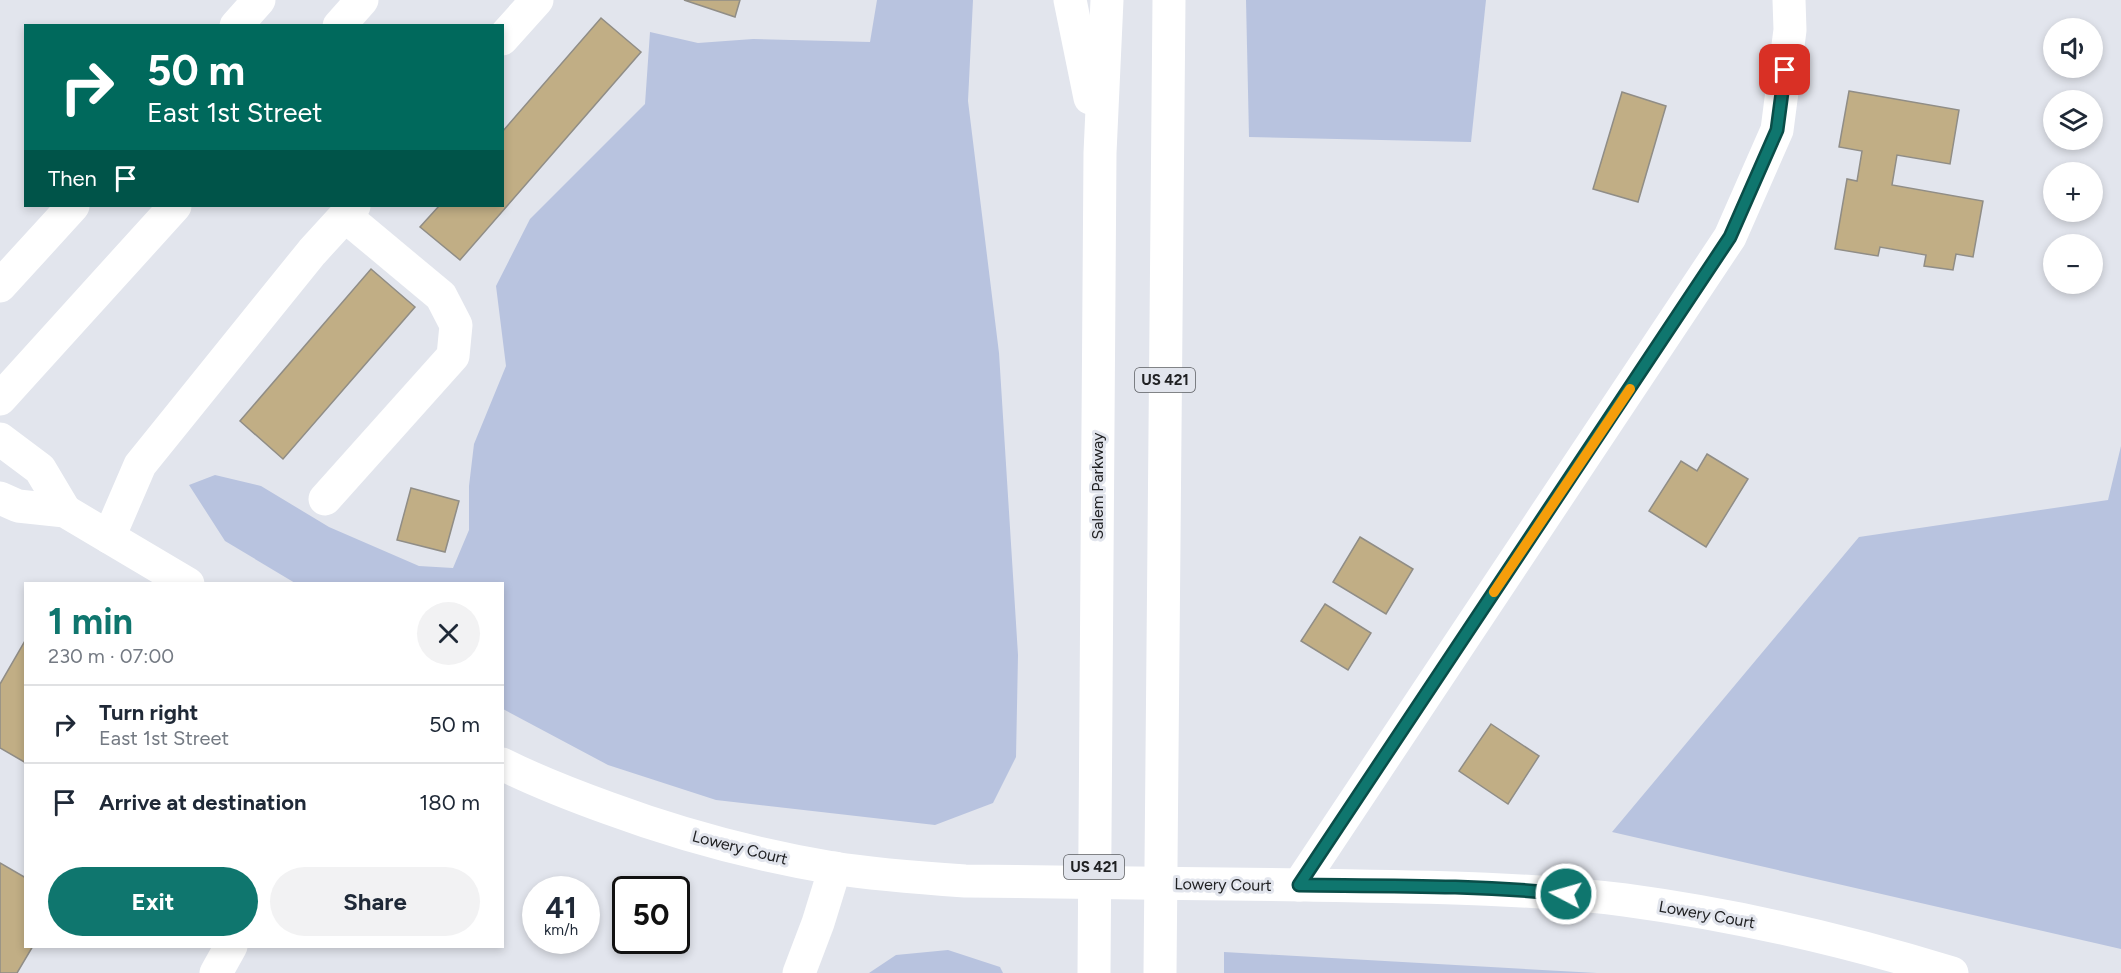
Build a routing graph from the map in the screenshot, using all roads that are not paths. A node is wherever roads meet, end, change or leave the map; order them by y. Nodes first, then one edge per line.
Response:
1 (259, 0) edge
2 (362, 0) edge
3 (537, 0) edge
4 (1070, 0) edge
5 (1107, 0) edge
6 (1169, 0) edge
7 (1789, 0) edge
8 (238, 24) edge
9 (341, 24) edge
10 (504, 37) edge
11 (1100, 153) junction
12 (72, 207) edge
13 (174, 207) edge
14 (350, 211) edge
15 (0, 286) edge
16 (0, 399) edge
17 (0, 440) edge
18 (0, 498) edge
19 (325, 499) dead end
20 (66, 511) junction
21 (109, 537) junction
22 (185, 582) edge
23 (504, 765) edge
24 (835, 868) junction
25 (1299, 885) junction
26 (230, 948) edge
27 (216, 973) edge
28 (799, 973) edge
29 (1094, 973) edge
30 (1160, 973) edge
31 (1952, 973) edge

1 - 8 main road
2 - 9 main road
3 - 10 main road
4 - 11 main road
5 - 11 main road, Salem Parkway / US 421
6 - 30 main road, US 421
7 - 25 main road
11 - 29 main road, Salem Parkway / US 421
12 - 15 main road
13 - 16 main road
14 - 19 main road
14 - 21 main road
17 - 20 main road
18 - 20 main road
20 - 21 main road
21 - 22 main road
23 - 24 main road, Lowery Court
24 - 25 main road, Lowery Court
24 - 28 main road
25 - 31 main road, Lowery Court
26 - 27 main road

